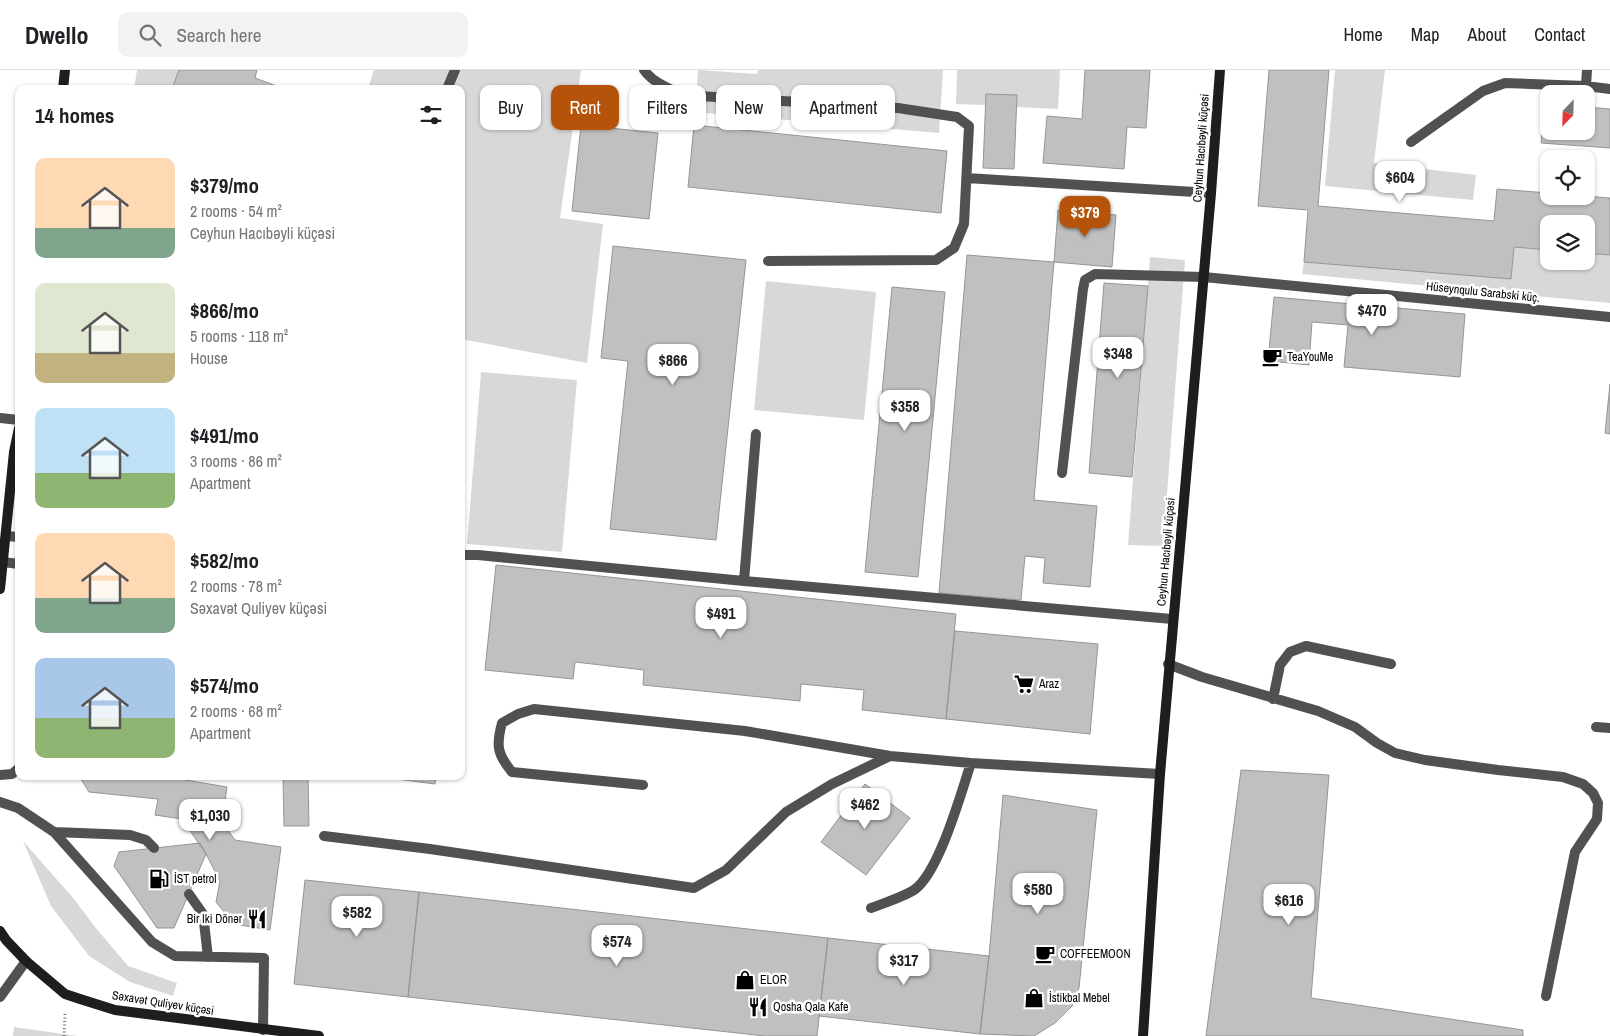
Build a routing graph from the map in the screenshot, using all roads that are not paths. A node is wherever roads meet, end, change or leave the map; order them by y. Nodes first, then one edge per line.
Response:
1 (65, 70) edge
2 (456, 70) edge
3 (644, 70) edge
4 (1220, 70) edge
5 (1587, 70) edge
6 (63, 85) edge
7 (449, 85) edge
8 (1559, 85) edge
9 (1586, 85) edge
10 (1595, 87) edge
11 (1610, 89) edge
12 (1411, 142) dead end
13 (967, 178) junction
14 (1211, 193) junction
15 (768, 261) dead end
16 (1204, 277) junction
17 (1610, 317) edge
18 (0, 418) edge
19 (15, 420) edge
20 (756, 434) dead end
21 (15, 467) edge
22 (1062, 473) dead end
23 (6, 536) junction
24 (15, 537) edge
25 (465, 555) edge
26 (3, 562) junction
27 (15, 564) edge
28 (744, 581) junction
29 (0, 589) edge
30 (1172, 619) junction
31 (1168, 664) junction
32 (1391, 664) dead end
33 (1273, 699) junction
34 (1596, 727) dead end
35 (1610, 728) edge
36 (890, 756) junction
37 (971, 763) junction
38 (15, 771) edge
39 (1160, 774) junction
40 (0, 775) edge
41 (643, 784) dead end
42 (0, 802) edge
43 (54, 832) junction
44 (324, 836) dead end
45 (154, 848) dead end
46 (189, 894) dead end
47 (871, 908) dead end
48 (0, 931) edge
49 (208, 957) junction
50 (26, 961) junction
51 (1546, 996) dead end
52 (0, 997) edge
53 (262, 1030) junction
54 (319, 1036) edge
55 (1143, 1036) edge

1 - 6 main road
2 - 7 street
3 - 13 street
4 - 14 main road, Ceyhun Hacıbəyli küçəsi
5 - 9 street
8 - 12 street
10 - 11 street
13 - 14 street
13 - 15 street
14 - 16 main road, Ceyhun Hacıbəyli küçəsi
16 - 17 street, Hüseynqulu Sarabski küç.
16 - 22 street, Hüseynqulu Sarabski küç.
16 - 30 main road, Ceyhun Hacıbəyli küçəsi
18 - 19 street
20 - 28 street
21 - 23 main road
23 - 24 street
23 - 26 main road
25 - 28 street
26 - 27 street
26 - 29 main road
28 - 30 street
30 - 31 main road, Ceyhun Hacıbəyli küçəsi
31 - 33 street
31 - 39 main road, Ceyhun Hacıbəyli küçəsi
32 - 33 street
33 - 51 street
34 - 35 street
36 - 37 street
36 - 41 street
36 - 44 street
37 - 39 street
37 - 47 street
38 - 40 street
39 - 55 main road, Ceyhun Hacıbəyli küçəsi
42 - 43 street
43 - 45 street
43 - 49 street
46 - 49 street
48 - 50 main road, Səxavət Quliyev küçəsi
49 - 53 street
50 - 52 street
50 - 53 main road, Səxavət Quliyev küçəsi
53 - 54 main road, Səxavət Quliyev küçəsi

